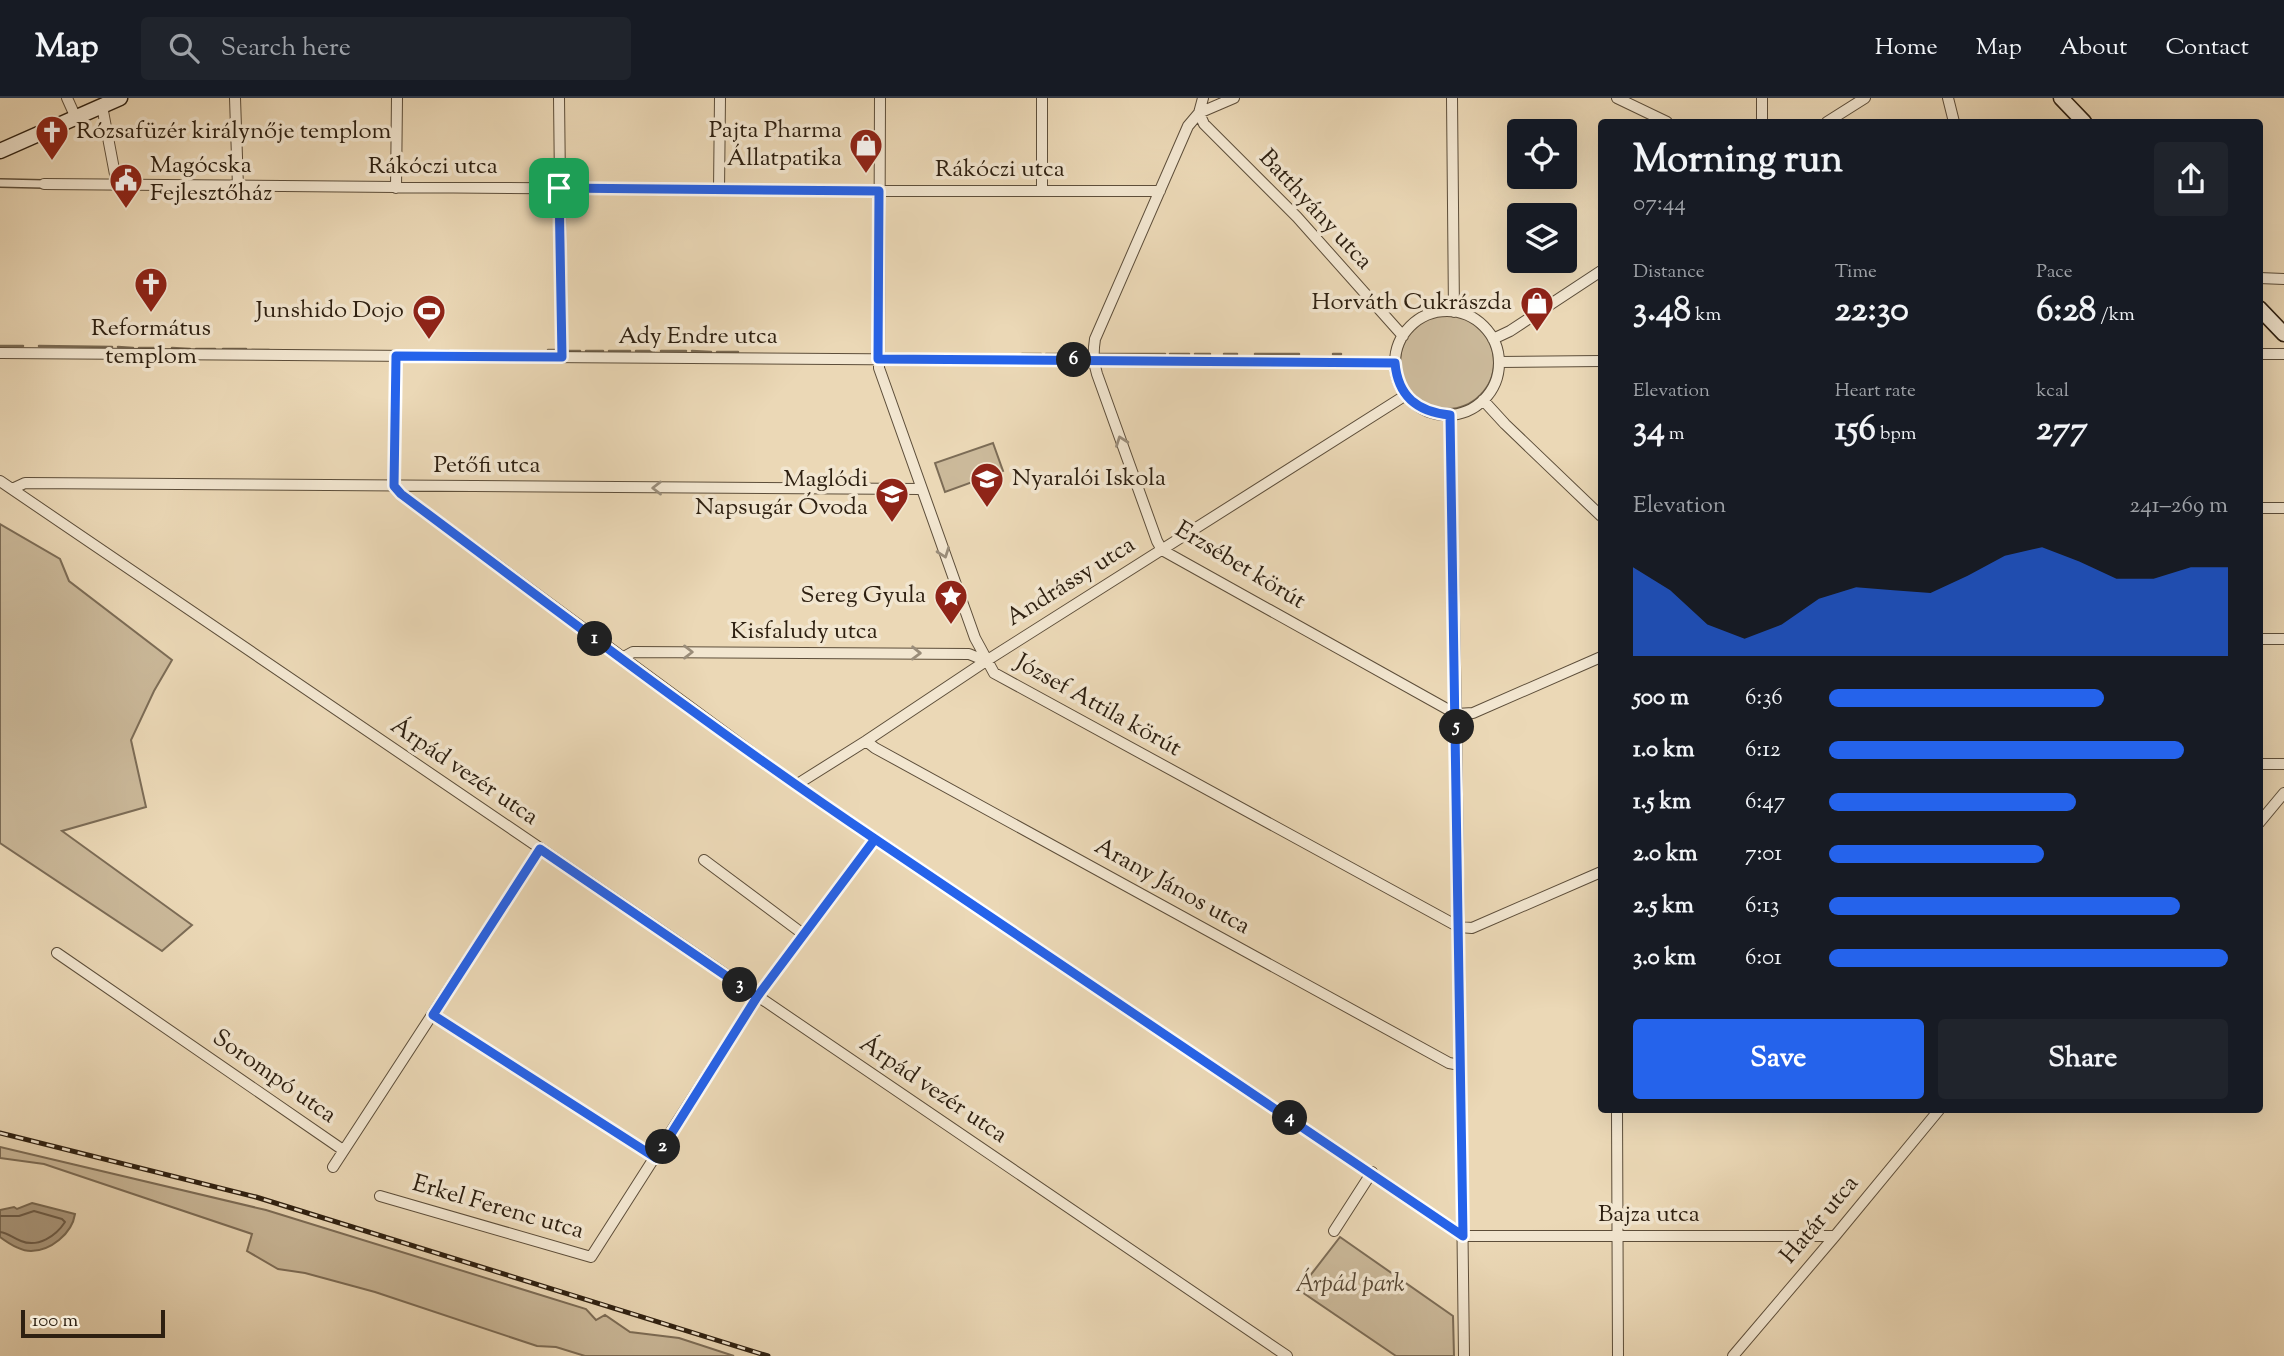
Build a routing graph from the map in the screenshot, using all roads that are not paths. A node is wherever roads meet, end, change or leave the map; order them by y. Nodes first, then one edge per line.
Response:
1 (67, 98) edge
2 (120, 98) edge
3 (236, 98) edge
4 (397, 98) edge
5 (559, 98) edge
6 (720, 98) edge
7 (880, 98) edge
8 (1042, 98) edge
9 (1203, 98) edge
10 (1234, 98) edge
11 (1452, 98) edge
12 (1617, 98) edge
13 (1762, 98) edge
14 (1865, 98) edge
15 (1948, 98) edge
16 (2061, 98) edge
17 (102, 106) junction
18 (1199, 113) junction
19 (76, 118) junction
20 (1661, 119) edge
21 (1762, 119) edge
22 (1832, 119) edge
23 (1953, 119) edge
24 (2081, 119) edge
25 (0, 150) edge
26 (0, 183) edge
27 (44, 184) joint
28 (117, 185) junction
29 (238, 187) junction
30 (396, 188) junction
31 (559, 188) junction
32 (719, 190) junction
33 (879, 191) junction
34 (1042, 191) junction
35 (1160, 191) junction
36 (1598, 273) edge
37 (2263, 278) edge
38 (2284, 279) edge
39 (1454, 312) junction
40 (2263, 312) edge
41 (2284, 334) edge
42 (1403, 336) junction
43 (1493, 339) junction
44 (0, 353) edge
45 (2263, 354) edge
46 (2284, 354) edge
47 (396, 356) junction
48 (562, 357) junction
49 (878, 359) junction
50 (1093, 360) junction
51 (1598, 361) edge
52 (1499, 362) junction
53 (1395, 363) junction
54 (1406, 396) junction
55 (1483, 400) junction
56 (1450, 415) junction
57 (0, 481) edge
58 (394, 486) junction
59 (12, 489) junction
60 (921, 489) junction
61 (2263, 508) edge
62 (2284, 508) edge
63 (1598, 513) edge
64 (1162, 550) junction
65 (2263, 639) edge
66 (2284, 639) edge
67 (622, 658) junction
68 (1598, 658) edge
69 (986, 661) junction
70 (1456, 714) junction
71 (866, 741) junction
72 (2263, 764) edge
73 (2284, 764) edge
74 (796, 785) junction
75 (2284, 793) edge
76 (2263, 818) edge
77 (875, 839) junction
78 (540, 849) junction
79 (705, 860) dead end
80 (1598, 873) edge
81 (1459, 927) junction
82 (803, 934) junction
83 (57, 953) dead end
84 (757, 997) junction
85 (433, 1015) junction
86 (1460, 1065) junction
87 (1617, 1113) edge
88 (1937, 1113) edge
89 (343, 1150) junction
90 (656, 1158) junction
91 (334, 1167) dead end
92 (1371, 1172) junction
93 (380, 1196) dead end
94 (1334, 1231) dead end
95 (1463, 1236) junction
96 (1835, 1236) junction
97 (1618, 1237) junction
98 (1287, 1356) edge
99 (1464, 1356) edge
100 (1618, 1356) edge
101 (1732, 1356) edge

1 - 19 street
2 - 17 main road
3 - 29 street
4 - 30 street
5 - 31 street
6 - 32 street
7 - 33 street, József Attila körút
8 - 34 street
9 - 18 street
10 - 18 street
11 - 39 street
12 - 20 street
13 - 21 street
14 - 22 street
15 - 23 street
16 - 24 main road
17 - 19 main road
17 - 28 street
18 - 35 street
18 - 42 street, Batthyány utca
19 - 25 main road
26 - 27 street, Rákóczi utca
27 - 28 street, Rákóczi utca
28 - 29 street, Rákóczi utca
29 - 30 street, Rákóczi utca
30 - 31 street, Rákóczi utca
31 - 32 street, Rákóczi utca
31 - 48 street
32 - 33 street, Rákóczi utca
33 - 34 street, Rákóczi utca
33 - 49 street, József Attila körút
34 - 35 street, Rákóczi utca
35 - 50 street
36 - 43 street
37 - 38 street
39 - 42 street
39 - 43 street
40 - 41 main road
42 - 53 street
43 - 52 street
44 - 47 street, Ady Endre utca
45 - 46 street
47 - 48 street, Ady Endre utca
47 - 58 street
48 - 49 street, Ady Endre utca
49 - 50 street, Ady Endre utca
49 - 60 street, József Attila körút
50 - 53 street, Ady Endre utca
64 -> 50 street, Erzsébet körút
51 - 52 street
52 - 55 street
53 - 54 street
54 - 56 street
54 - 64 street, Andrássy utca
55 - 56 street
55 - 63 street
56 - 70 street
57 - 59 street, Árpád vezér utca
58 - 59 street, Petőfi utca
60 -> 58 street, Petőfi utca
58 - 67 street
59 - 78 street, Árpád vezér utca
60 -> 69 street, József Attila körút
61 - 62 street
64 - 69 street, Andrássy utca
64 - 70 street, Erzsébet körút
65 - 66 street
67 -> 69 street, Kisfaludy utca
67 - 74 street
68 - 70 street
69 - 71 street, Andrássy utca
69 - 81 street, József Attila körút
70 - 81 street
71 - 74 street, Andrássy utca
71 - 86 street, Arany János utca
72 - 73 street
74 - 77 street
75 - 76 street
77 - 82 street, Erkel Ferenc utca
77 - 92 street
78 - 84 street, Árpád vezér utca
78 - 85 street, Sorompó utca
79 - 82 street
80 - 81 street
81 - 86 street
82 - 84 street, Erkel Ferenc utca
83 - 89 street, Sorompó utca
84 - 90 street, Erkel Ferenc utca
84 - 98 street, Árpád vezér utca
85 - 89 street, Sorompó utca
85 - 90 street
86 - 95 street
87 - 97 street
88 - 96 street, Határ utca
89 - 91 street
90 - 93 street, Erkel Ferenc utca
92 - 94 street
92 - 95 street
95 - 97 street, Bajza utca
95 - 99 street
96 - 97 street, Bajza utca
96 - 101 street, Határ utca
97 - 100 street

